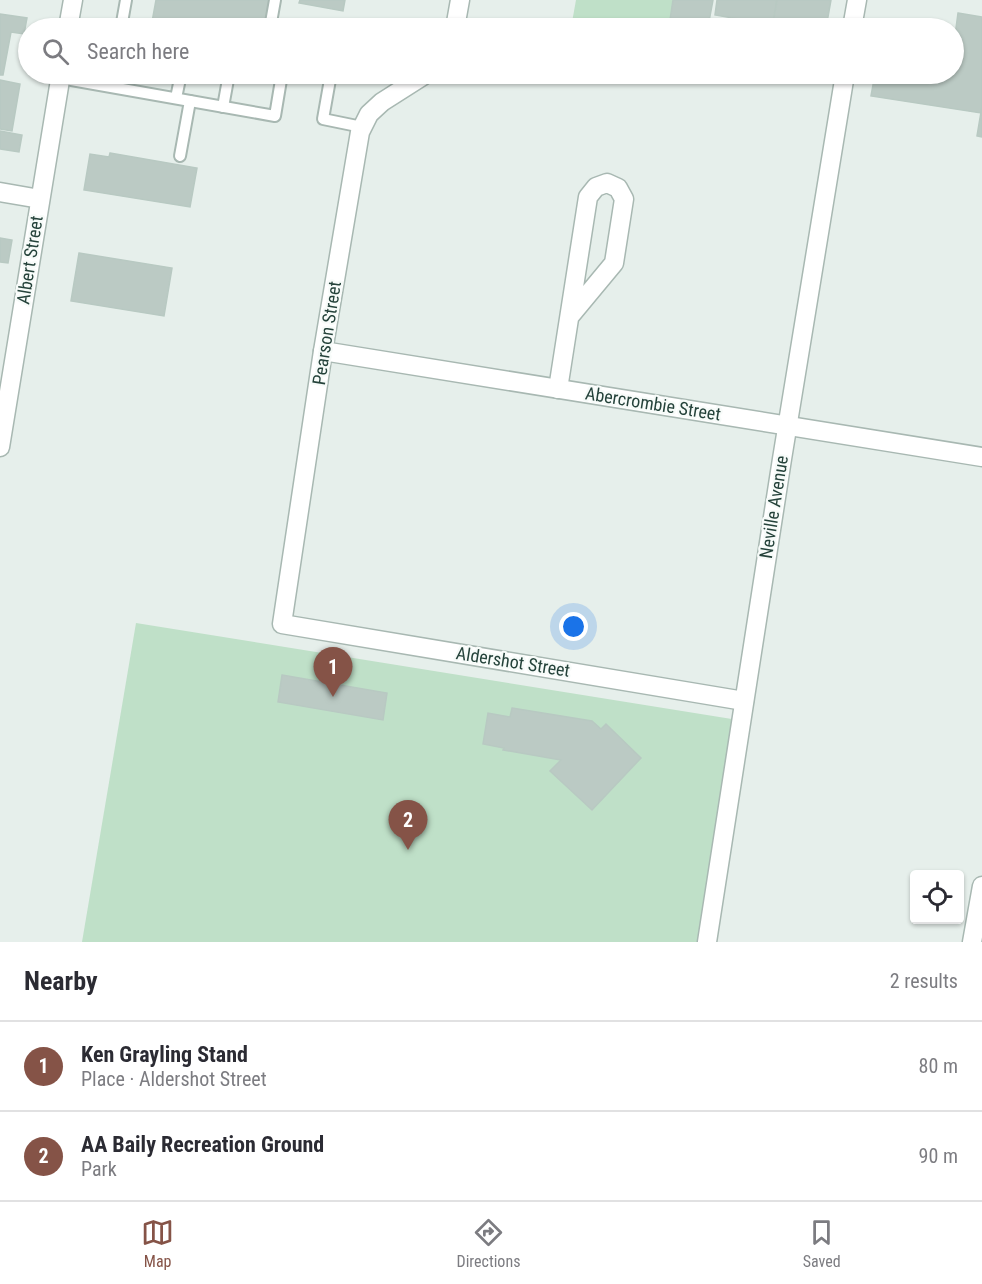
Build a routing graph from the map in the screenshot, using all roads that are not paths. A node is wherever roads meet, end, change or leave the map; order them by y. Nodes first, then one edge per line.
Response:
1 (73, 0) edge
2 (126, 0) edge
3 (275, 0) edge
4 (460, 0) edge
5 (857, 0) edge
6 (70, 18) edge
7 (123, 18) edge
8 (272, 18) edge
9 (457, 18) edge
10 (854, 18) edge
11 (60, 84) edge
12 (97, 84) edge
13 (110, 84) edge
14 (179, 84) edge
15 (228, 84) edge
16 (280, 84) edge
17 (329, 84) edge
18 (410, 84) edge
19 (843, 84) edge
20 (110, 87) junction
21 (176, 98) junction
22 (190, 101) junction
23 (223, 106) junction
24 (362, 127) junction
25 (180, 156) dead end
26 (0, 192) edge
27 (40, 199) junction
28 (570, 316) junction
29 (323, 351) junction
30 (558, 389) junction
31 (787, 426) junction
32 (0, 447) edge
33 (982, 457) edge
34 (282, 624) joint
35 (744, 701) junction
36 (982, 886) edge
37 (707, 942) edge
38 (972, 942) edge

1 - 6 street
2 - 7 lane
3 - 8 lane
4 - 9 street
5 - 10 street
11 - 27 street, Albert Street
12 - 20 lane
13 - 20 lane
14 - 21 lane
15 - 23 lane
16 - 23 lane
17 - 24 lane
18 - 24 street, Pearson Street
19 - 31 street, Neville Avenue
20 - 21 lane
21 - 22 lane
22 - 23 lane
22 - 25 lane
24 - 29 street, Pearson Street
26 - 27 street
27 - 32 street, Albert Street
28 - 28 street
28 - 30 street
29 - 30 street, Abercrombie Street
29 - 34 street, Pearson Street
30 - 31 street, Abercrombie Street
31 - 33 street, Abercrombie Street
31 - 35 street, Neville Avenue
34 - 35 street, Aldershot Street
35 - 37 street, Neville Avenue
36 - 38 street

